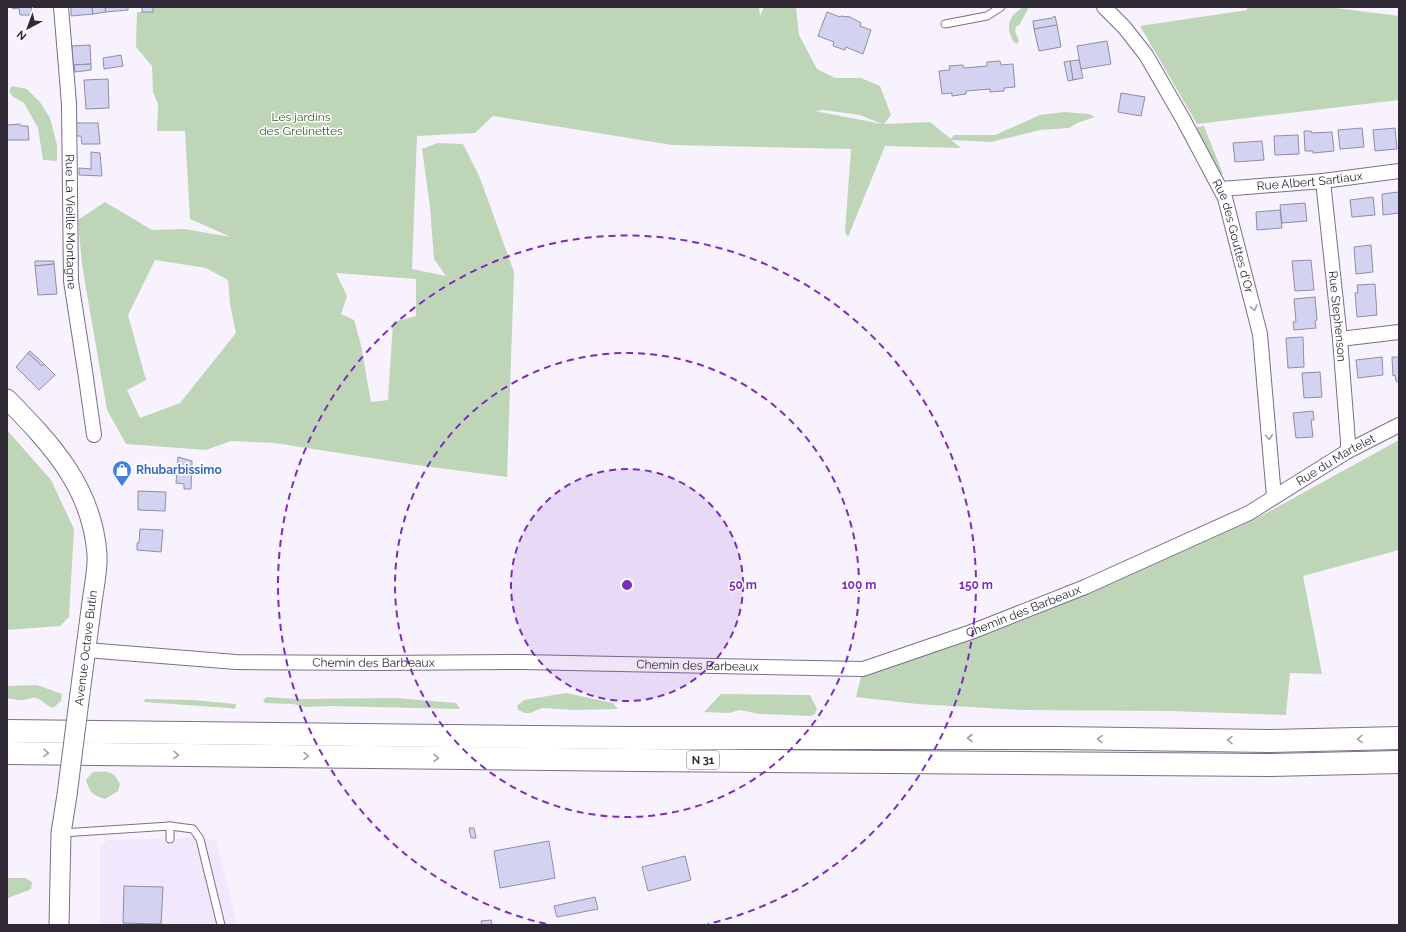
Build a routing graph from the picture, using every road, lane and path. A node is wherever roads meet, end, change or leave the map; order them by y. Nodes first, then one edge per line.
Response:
1 (61, 7) edge
2 (1001, 7) edge
3 (1104, 7) edge
4 (946, 24) dead end
5 (1399, 171) edge
6 (1323, 181) junction
7 (1221, 189) junction
8 (1399, 332) edge
9 (1340, 339) junction
10 (7, 400) edge
11 (1399, 425) edge
12 (94, 435) dead end
13 (1348, 451) junction
14 (1274, 497) junction
15 (86, 650) junction
16 (7, 731) edge
17 (1399, 738) edge
18 (7, 753) edge
19 (1399, 762) edge
20 (170, 826) junction
21 (61, 833) junction
22 (170, 839) dead end
23 (59, 925) edge
24 (220, 925) edge

1 - 12 street, Rue La Vieille Montagne
2 - 4 lane
3 - 7 street, Rue des Gouttes d'Or
5 - 6 street, Rue Albert Sartiaux
6 - 7 street, Rue Albert Sartiaux
6 - 9 street, Rue Stephenson
7 -> 14 street, Rue des Gouttes d'Or
8 - 9 street
9 - 13 street, Rue Stephenson
10 - 15 main road, Avenue Octave Butin
11 - 13 street, Rue du Martelet
13 - 14 street, Rue du Martelet
14 - 15 street, Chemin des Barbeaux
15 - 21 main road, Avenue Octave Butin, bridge
17 -> 16 highway, N 31
18 -> 19 highway, N 31
20 - 21 lane
20 - 22 lane
20 - 24 lane
21 - 23 main road, Avenue Octave Butin

